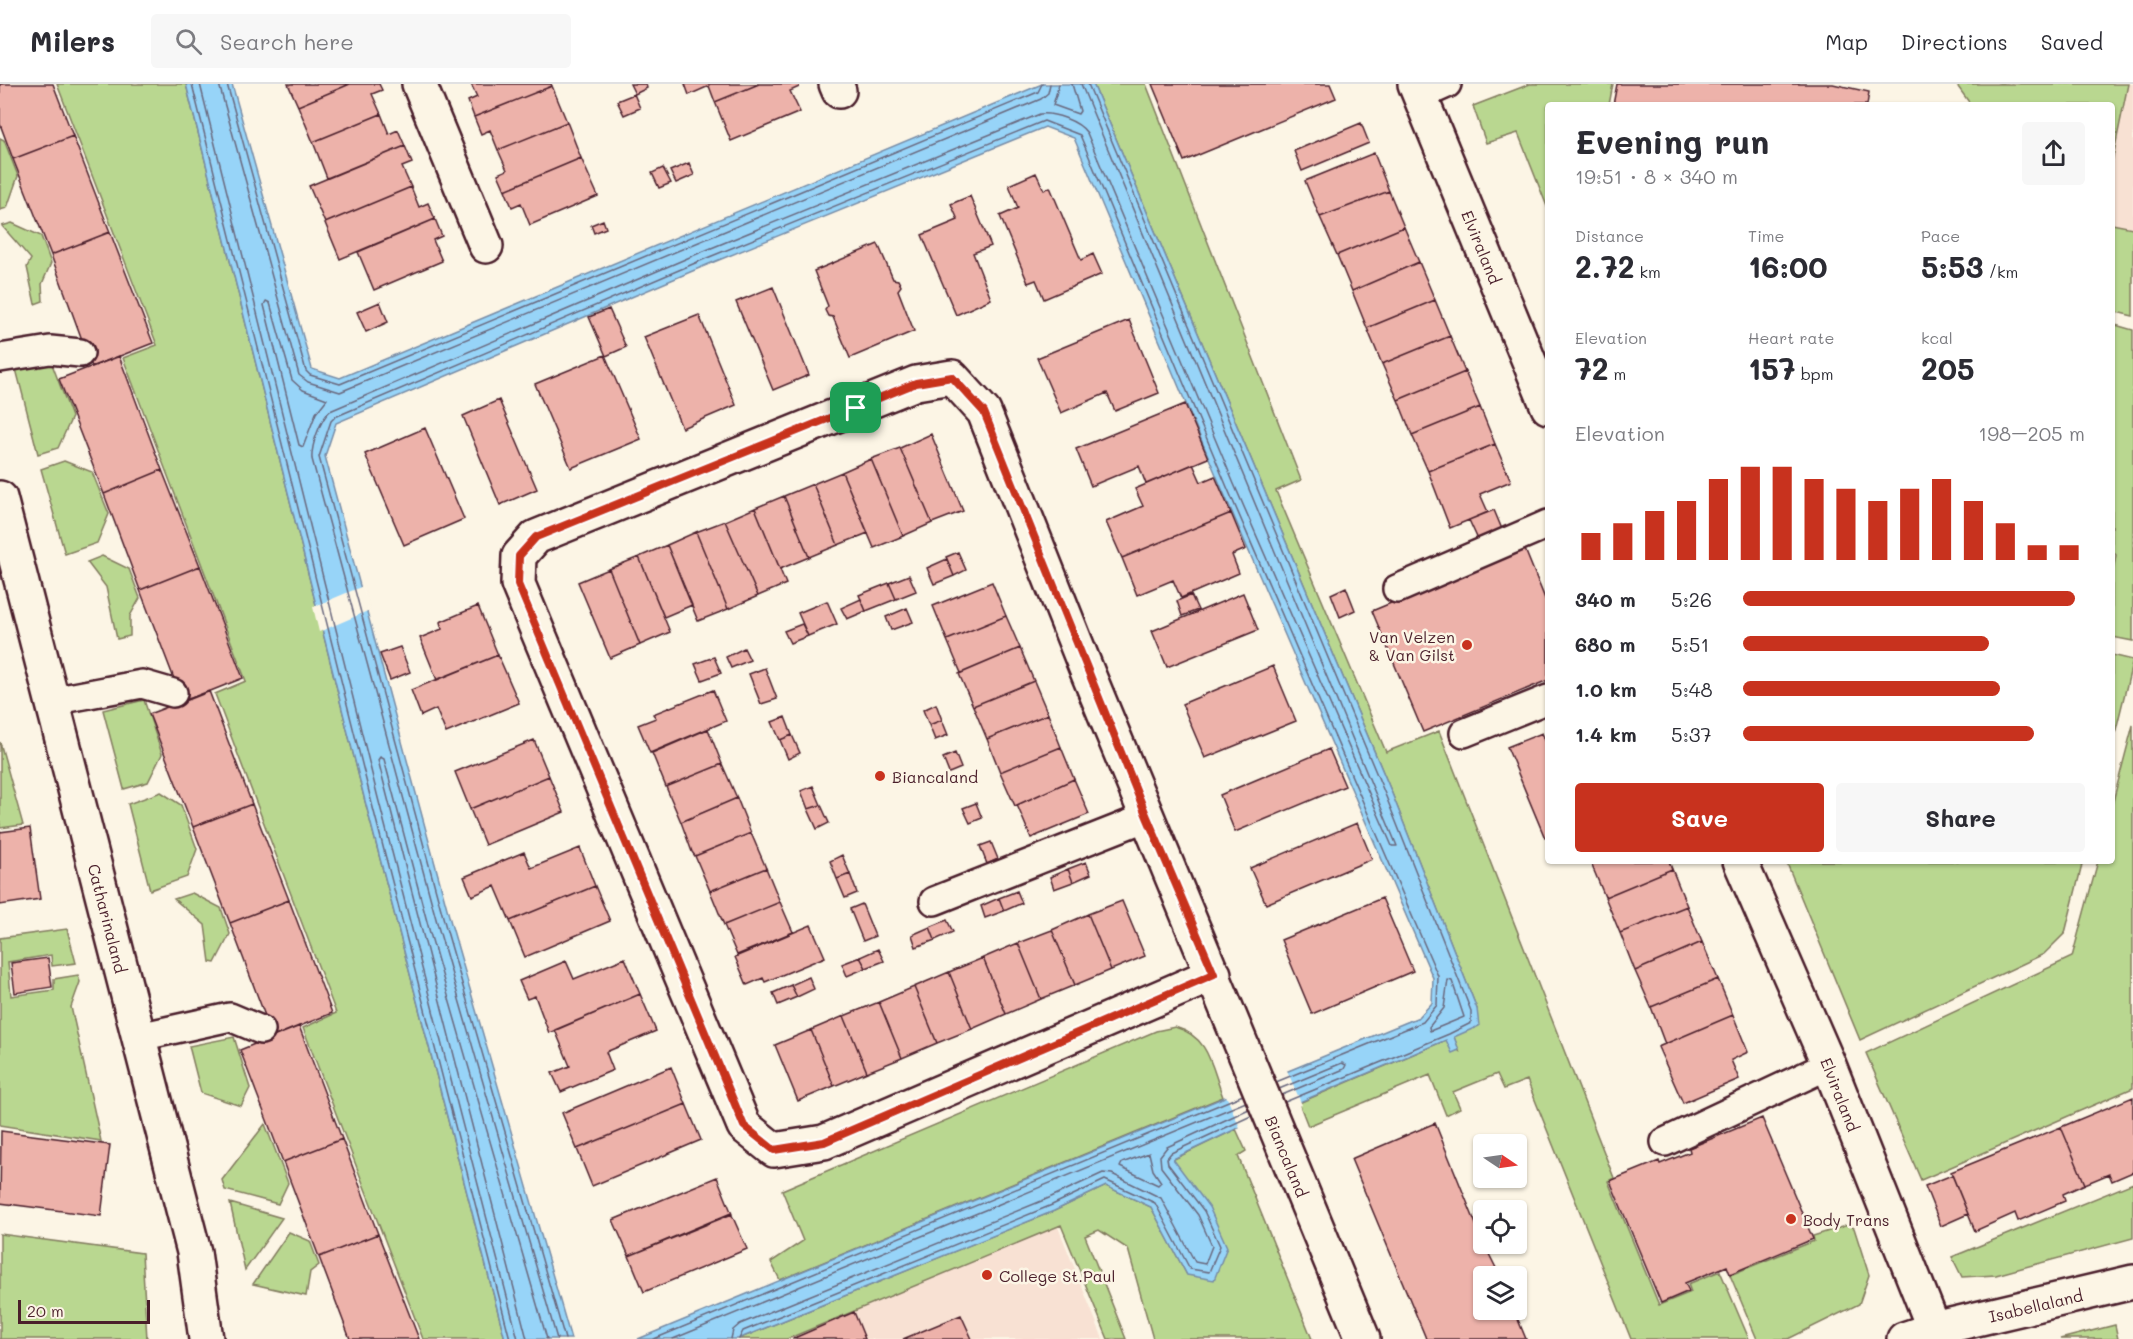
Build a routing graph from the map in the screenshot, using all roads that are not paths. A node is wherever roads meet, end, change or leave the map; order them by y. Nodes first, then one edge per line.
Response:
1 (419, 84) edge
2 (1427, 88) edge
3 (486, 246) dead end
4 (80, 353) dead end
5 (0, 358) edge
6 (1545, 399) edge
7 (0, 498) edge
8 (1545, 525) edge
9 (1397, 589) dead end
10 (173, 693) dead end
11 (1545, 700) edge
12 (52, 701) junction
13 (1464, 733) dead end
14 (1147, 817) junction
15 (1741, 864) edge
16 (934, 901) dead end
17 (1214, 974) junction
18 (261, 1030) dead end
19 (139, 1037) junction
20 (1829, 1065) junction
21 (1665, 1142) dead end
22 (2133, 1282) edge
23 (1919, 1334) edge
24 (206, 1339) edge
25 (1363, 1339) edge

1 - 3 street
2 - 6 street, Elviraland
4 - 5 lane
7 - 12 street, Catharinaland
8 - 9 lane
10 - 12 lane
11 - 13 lane
12 - 19 street, Catharinaland
14 - 16 lane
14 - 17 street, Biancaland
14 - 17 street, Biancaland
15 - 20 street, Elviraland
17 - 25 street, Biancaland
18 - 19 lane
19 - 24 street, Catharinaland
20 - 21 lane
20 - 23 street, Elviraland
22 - 23 street, Isabellaland

